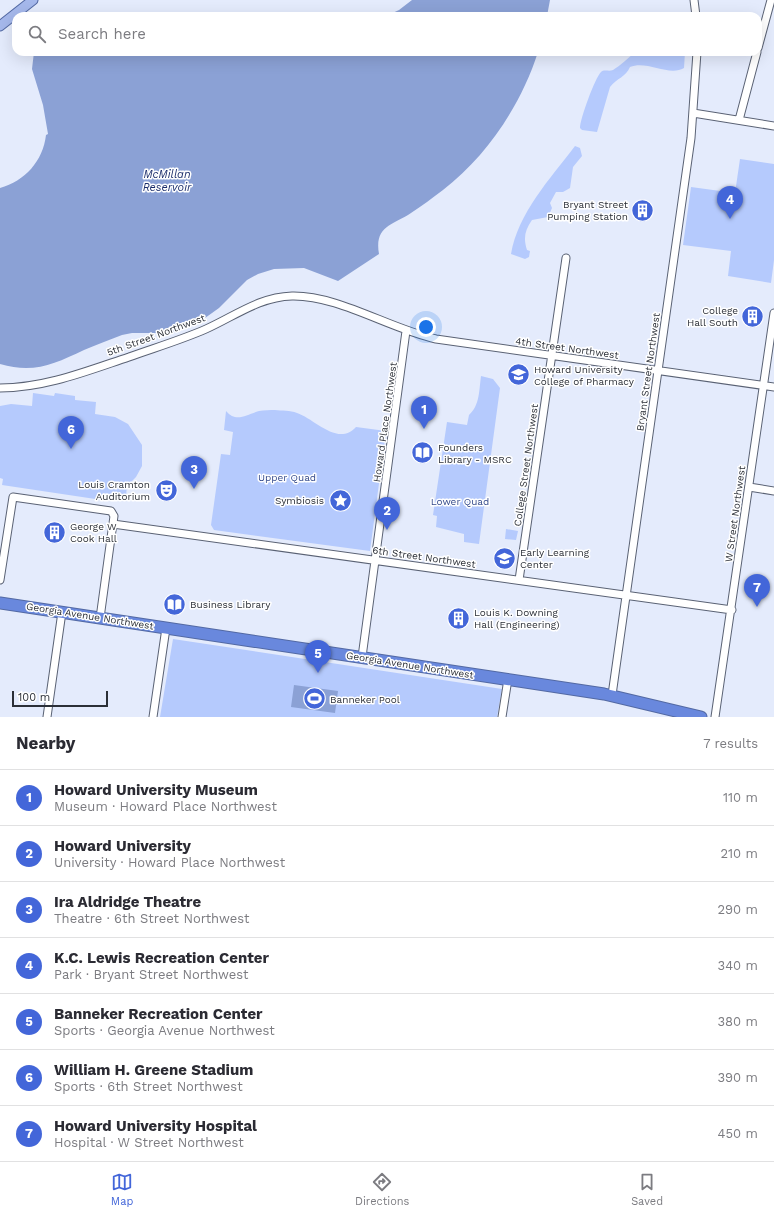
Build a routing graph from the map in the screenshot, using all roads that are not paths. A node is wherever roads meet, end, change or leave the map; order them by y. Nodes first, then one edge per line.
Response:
1 (33, 0) edge
2 (694, 0) edge
3 (771, 0) edge
4 (18, 12) edge
5 (696, 12) edge
6 (771, 14) edge
7 (12, 17) edge
8 (0, 26) edge
9 (762, 38) edge
10 (697, 56) edge
11 (756, 56) edge
12 (693, 113) junction
13 (739, 120) junction
14 (774, 126) edge
15 (566, 258) dead end
16 (774, 313) edge
17 (406, 331) junction
18 (552, 356) junction
19 (658, 371) junction
20 (764, 386) junction
21 (774, 387) edge
22 (0, 388) edge
23 (749, 488) junction
24 (774, 491) edge
25 (113, 524) junction
26 (376, 560) junction
27 (0, 580) edge
28 (519, 580) junction
29 (626, 595) junction
30 (0, 603) edge
31 (732, 610) junction
32 (62, 612) junction
33 (100, 618) junction
34 (166, 628) junction
35 (362, 657) junction
36 (508, 679) junction
37 (612, 695) junction
38 (47, 717) edge
39 (153, 717) edge
40 (502, 717) edge
41 (701, 717) edge
42 (715, 717) edge

1 - 4 main road
2 - 5 street
3 - 6 street
6 - 9 street
7 - 8 main road
10 - 12 street, Bryant Street Northwest
11 - 13 street
12 - 13 street
12 - 19 street, Bryant Street Northwest
13 - 14 street
15 - 18 street, College Street Northwest
16 - 20 street, W Street Northwest
17 - 18 street, 4th Street Northwest
17 - 22 street, 5th Street Northwest
17 - 26 street, Howard Place Northwest
18 - 19 street, 4th Street Northwest
18 - 28 street, College Street Northwest
19 - 20 street, 4th Street Northwest
19 - 29 street, Bryant Street Northwest
20 - 21 street, 4th Street Northwest
20 - 23 street, W Street Northwest
23 - 24 street
23 - 31 street, W Street Northwest
25 - 26 street, 6th Street Northwest
25 - 27 street
25 - 33 street
26 - 28 street, 6th Street Northwest
26 - 35 street, Howard Place Northwest
28 - 29 street, 6th Street Northwest
29 - 31 street, 6th Street Northwest
29 - 37 street, Bryant Street Northwest
30 - 32 highway, Georgia Avenue Northwest
31 - 42 street, W Street Northwest
32 - 33 highway, Georgia Avenue Northwest
32 - 38 street
33 - 34 highway, Georgia Avenue Northwest
34 - 35 highway, Georgia Avenue Northwest
34 - 39 street
35 - 36 highway, Georgia Avenue Northwest
36 - 37 highway, Georgia Avenue Northwest
36 - 40 street
37 - 41 highway, Georgia Avenue Northwest

